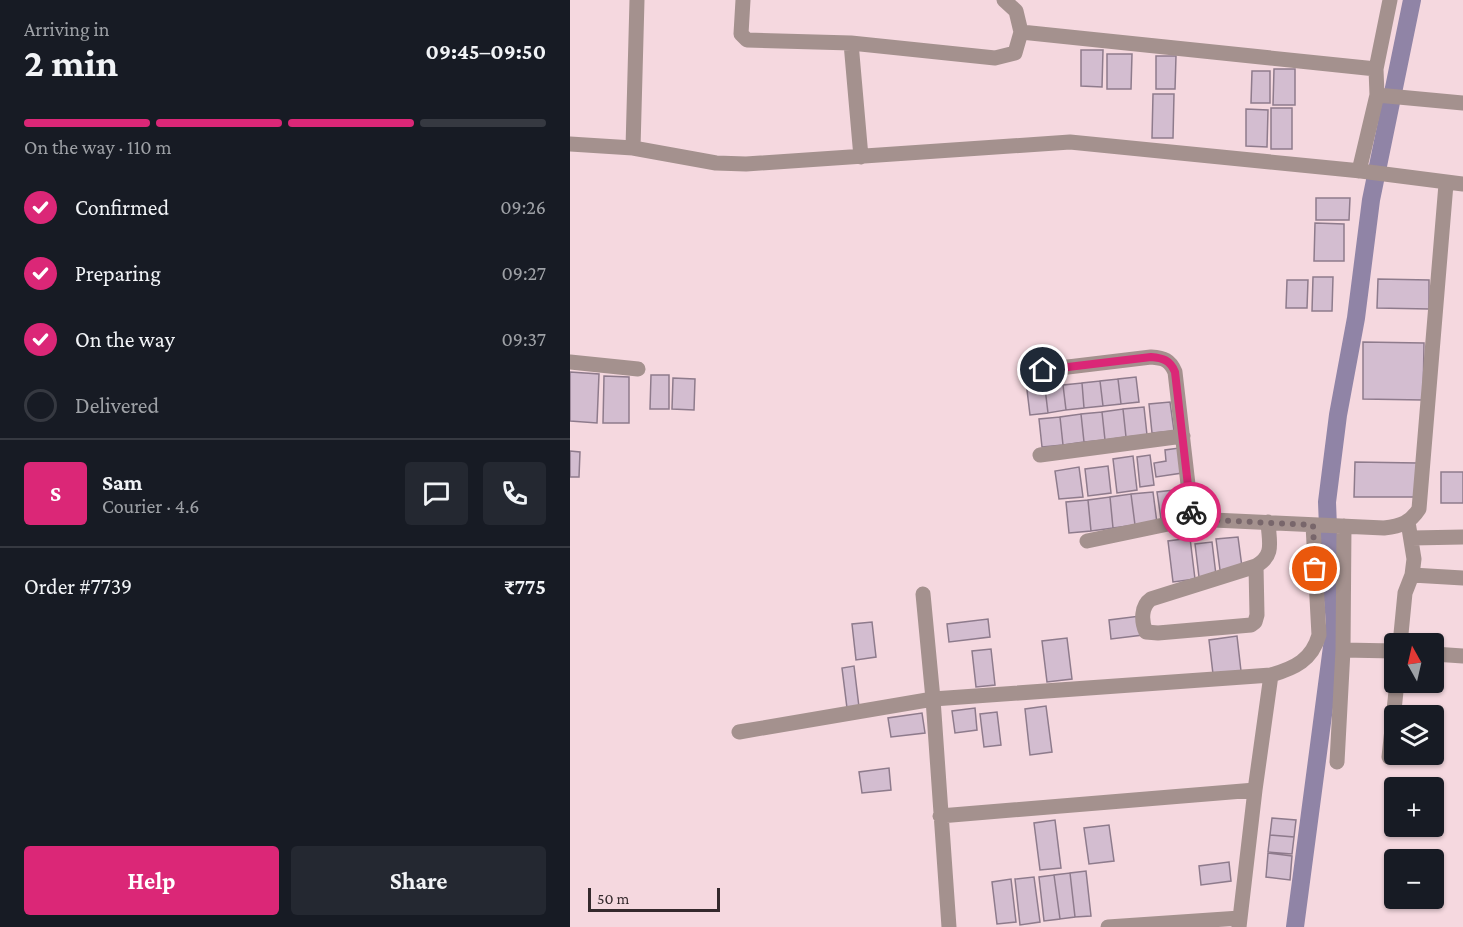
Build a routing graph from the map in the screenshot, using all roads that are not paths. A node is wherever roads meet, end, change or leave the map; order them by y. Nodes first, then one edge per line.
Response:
1 (638, 0) edge
2 (743, 0) edge
3 (1004, 0) edge
4 (1390, 0) edge
5 (1021, 32) junction
6 (851, 43) junction
7 (1376, 69) junction
8 (1377, 95) junction
9 (1463, 103) edge
10 (570, 144) edge
11 (633, 148) junction
12 (861, 157) junction
13 (1360, 171) junction
14 (1446, 184) junction
15 (1463, 184) edge
16 (570, 362) edge
17 (638, 369) dead end
18 (1043, 370) dead end
19 (1183, 436) junction
20 (1041, 455) dead end
21 (1192, 519) junction
22 (1268, 522) junction
23 (1408, 522) junction
24 (1313, 525) junction
25 (1343, 526) junction
26 (1463, 537) edge
27 (1412, 538) junction
28 (1087, 541) dead end
29 (1256, 566) junction
30 (1412, 575) junction
31 (1463, 578) edge
32 (923, 594) dead end
33 (1401, 633) edge
34 (1343, 650) junction
35 (1384, 651) edge
36 (1444, 655) edge
37 (1463, 656) edge
38 (1271, 675) junction
39 (933, 699) junction
40 (738, 732) dead end
41 (1337, 762) dead end
42 (1254, 790) junction
43 (940, 816) junction
44 (1240, 922) edge
45 (949, 927) edge
46 (1108, 927) edge

1 - 11 street
2 - 6 street
3 - 5 street
4 - 7 street
5 - 6 street
5 - 7 street
6 - 12 street
7 - 8 street
8 - 9 street
8 - 13 street
10 - 11 street
11 - 12 street
12 - 13 street
13 - 14 street
14 - 15 street
14 - 23 street
16 - 17 street
18 - 19 street
19 - 20 street
19 - 21 street
21 - 22 street
21 - 28 street
22 - 24 street
22 - 29 street
23 - 25 street
23 - 27 street
24 - 25 street
24 - 38 street
25 - 34 street
26 - 27 street
27 - 30 street
29 - 29 street
30 - 31 street
30 - 33 street
32 - 39 street
34 - 35 street
34 - 41 street
36 - 37 street
38 - 39 street
38 - 42 street
39 - 40 street
39 - 43 street
42 - 43 street
42 - 44 street
43 - 45 street
44 - 46 street

